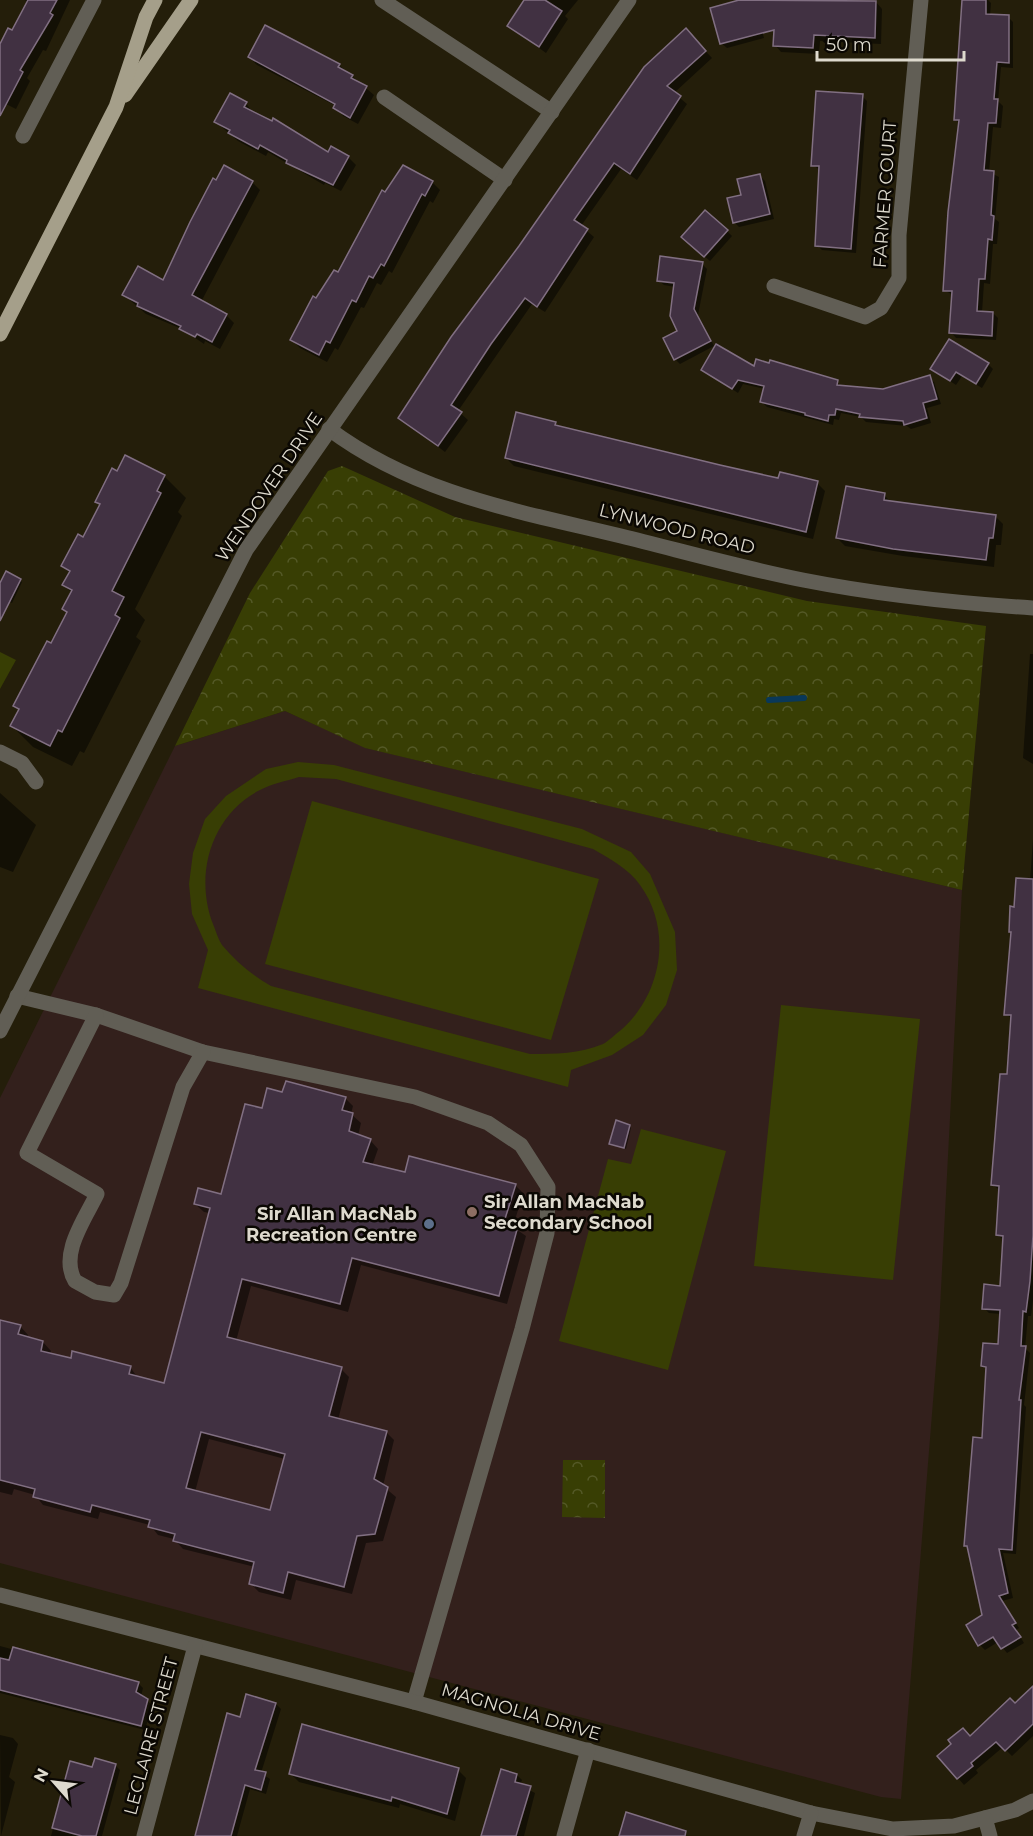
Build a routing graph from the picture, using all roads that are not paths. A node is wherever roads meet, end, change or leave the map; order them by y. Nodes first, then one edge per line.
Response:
1 (94, 0) edge
2 (155, 0) edge
3 (191, 0) edge
4 (382, 0) edge
5 (629, 0) edge
6 (921, 0) edge
7 (384, 97) dead end
8 (116, 107) junction
9 (552, 112) junction
10 (23, 136) dead end
11 (505, 180) junction
12 (774, 286) dead end
13 (0, 334) edge
14 (329, 429) junction
15 (1033, 608) edge
16 (0, 752) edge
17 (36, 782) dead end
18 (17, 996) junction
19 (96, 1016) junction
20 (0, 1031) edge
21 (203, 1052) junction
22 (0, 1595) edge
23 (195, 1646) junction
24 (414, 1702) junction
25 (588, 1750) junction
26 (1033, 1801) edge
27 (811, 1813) junction
28 (985, 1818) junction
29 (144, 1836) edge
30 (564, 1836) edge
31 (804, 1836) edge
32 (990, 1836) edge

1 - 10 street
2 - 8 main road
3 - 8 main road
4 - 9 street
5 - 9 street, WENDOVER DRIVE
6 - 12 street, FARMER COURT
7 - 11 street
8 - 13 main road
9 - 11 street, WENDOVER DRIVE
11 - 14 street, WENDOVER DRIVE
14 - 15 street, LYNWOOD ROAD
14 - 18 street, WENDOVER DRIVE
16 - 17 street
18 - 19 street
18 - 20 street, WENDOVER DRIVE
19 - 21 street
19 - 21 street
21 - 24 street
22 - 23 street, MAGNOLIA DRIVE
23 - 24 street, MAGNOLIA DRIVE
23 - 29 street, LECLAIRE STREET
24 - 25 street, MAGNOLIA DRIVE
25 - 27 street, MAGNOLIA DRIVE
25 - 30 street
26 - 28 street, MAGNOLIA DRIVE
27 - 28 street, MAGNOLIA DRIVE
27 - 31 street
28 - 32 street

